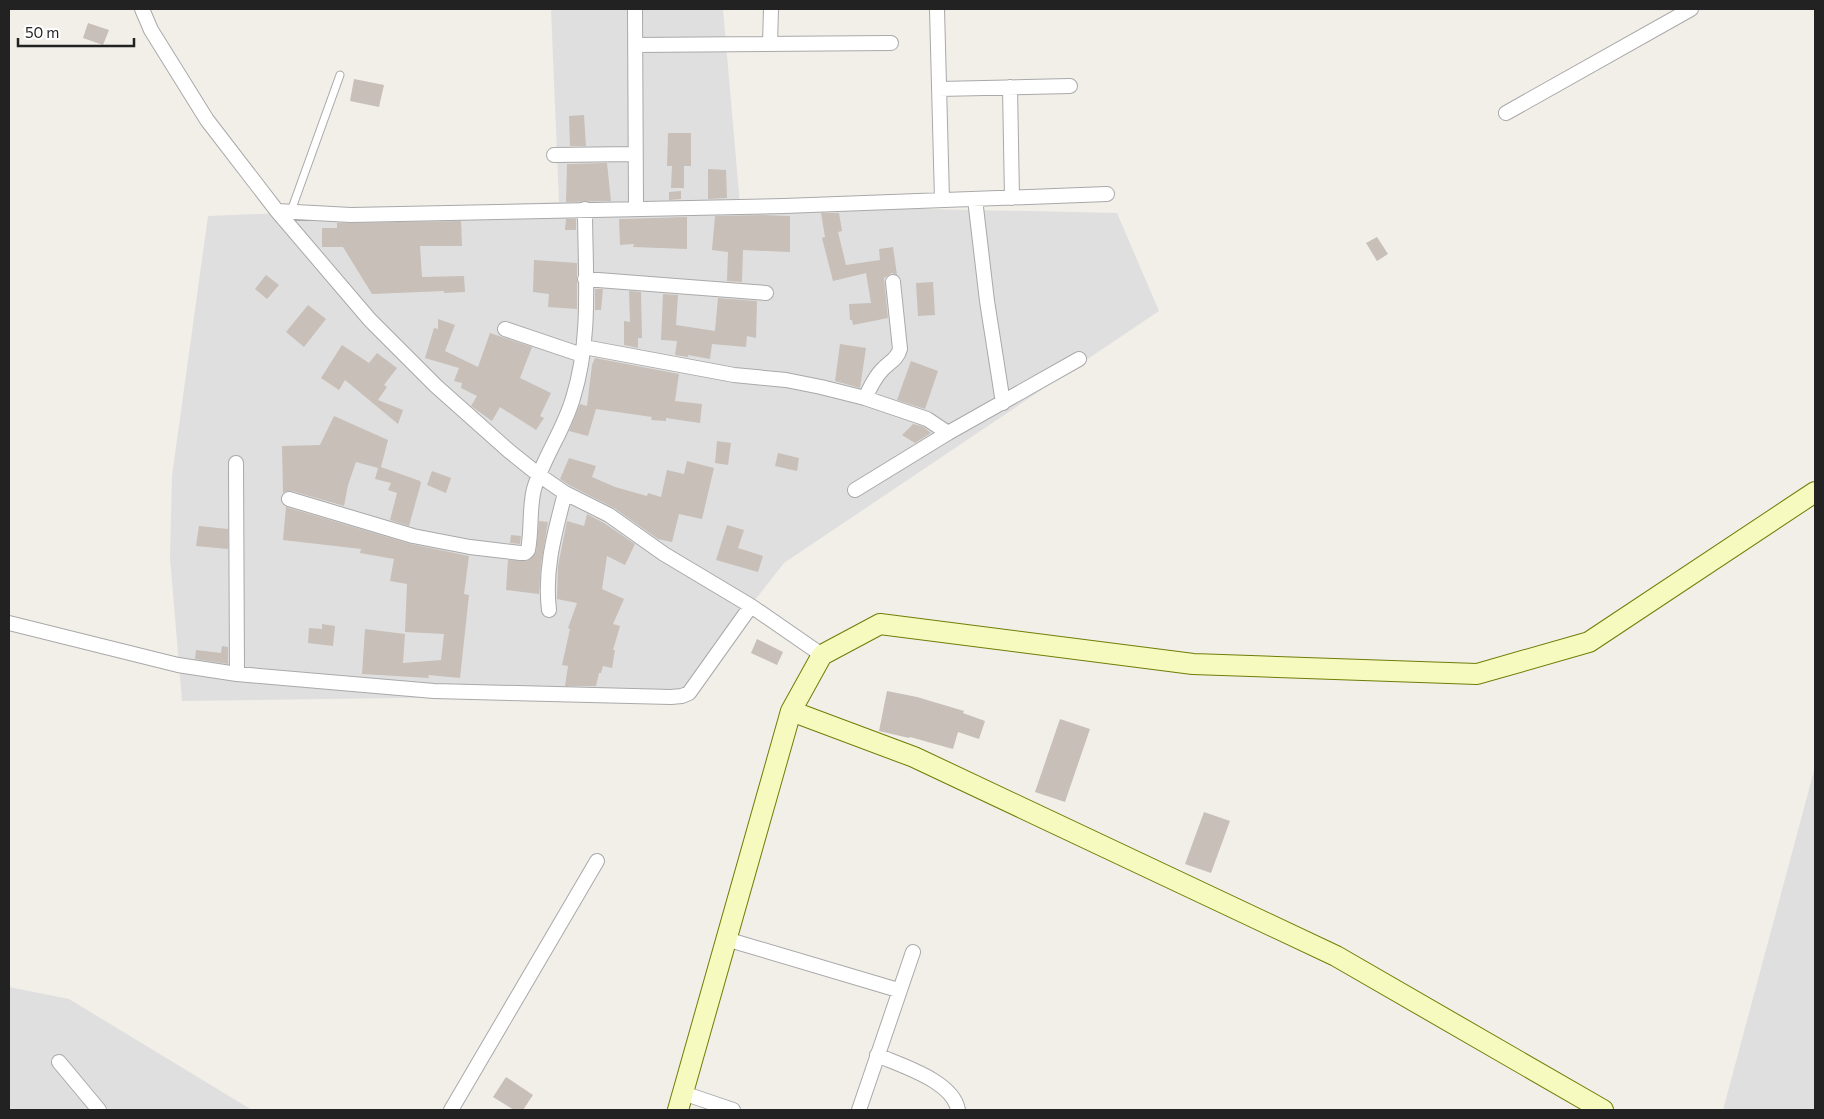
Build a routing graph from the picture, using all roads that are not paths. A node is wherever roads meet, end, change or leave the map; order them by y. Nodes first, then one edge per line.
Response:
1 (142, 9) edge
2 (636, 9) edge
3 (771, 9) edge
4 (937, 9) edge
5 (1691, 9) edge
6 (891, 43) dead end
7 (770, 44) junction
8 (635, 45) junction
9 (340, 75) dead end
10 (1070, 86) dead end
11 (1010, 87) junction
12 (939, 89) junction
13 (1506, 113) dead end
14 (635, 154) junction
15 (554, 155) dead end
16 (1107, 194) dead end
17 (1012, 198) junction
18 (976, 199) junction
19 (942, 200) junction
20 (636, 208) junction
21 (585, 209) junction
22 (284, 211) junction
23 (586, 279) junction
24 (893, 282) dead end
25 (766, 293) dead end
26 (505, 329) dead end
27 (583, 351) junction
28 (1079, 358) dead end
29 (866, 398) junction
30 (1003, 403) junction
31 (948, 433) junction
32 (236, 463) dead end
33 (539, 475) junction
34 (855, 490) dead end
35 (1815, 492) edge
36 (565, 493) junction
37 (288, 499) dead end
38 (751, 606) junction
39 (549, 610) dead end
40 (9, 623) edge
41 (822, 655) junction
42 (238, 674) junction
43 (791, 711) junction
44 (597, 861) dead end
45 (726, 939) junction
46 (913, 952) dead end
47 (898, 990) junction
48 (877, 1056) junction
49 (59, 1062) dead end
50 (680, 1102) edge
51 (99, 1110) edge
52 (452, 1110) edge
53 (733, 1110) edge
54 (859, 1110) edge
55 (958, 1110) edge
56 (1603, 1110) edge

1 - 22 street
2 - 8 street
3 - 7 street
4 - 12 street
5 - 13 street
6 - 7 street
7 - 8 street
8 - 14 street
9 - 22 lane
10 - 11 street
11 - 12 street
11 - 17 street
12 - 19 street
14 - 15 street
14 - 20 street
16 - 17 street
17 - 18 street
18 - 19 street
18 - 30 street
19 - 20 street
20 - 21 street
21 - 22 street
21 - 23 street
22 - 33 street
23 - 25 street
23 - 27 street
24 - 29 street
26 - 27 street
27 - 29 street
27 - 33 street
28 - 30 street
29 - 31 street
30 - 31 street
31 - 34 street
32 - 42 street
33 - 36 street
33 - 37 street
35 - 41 street
36 - 38 street
36 - 39 street
38 - 41 street
38 - 42 street
40 - 42 street
41 - 43 street
43 - 45 street
43 - 56 street
44 - 52 street
45 - 47 street
45 - 50 street
46 - 47 street
47 - 48 street
48 - 54 street
48 - 55 street
49 - 51 street
50 - 53 street

